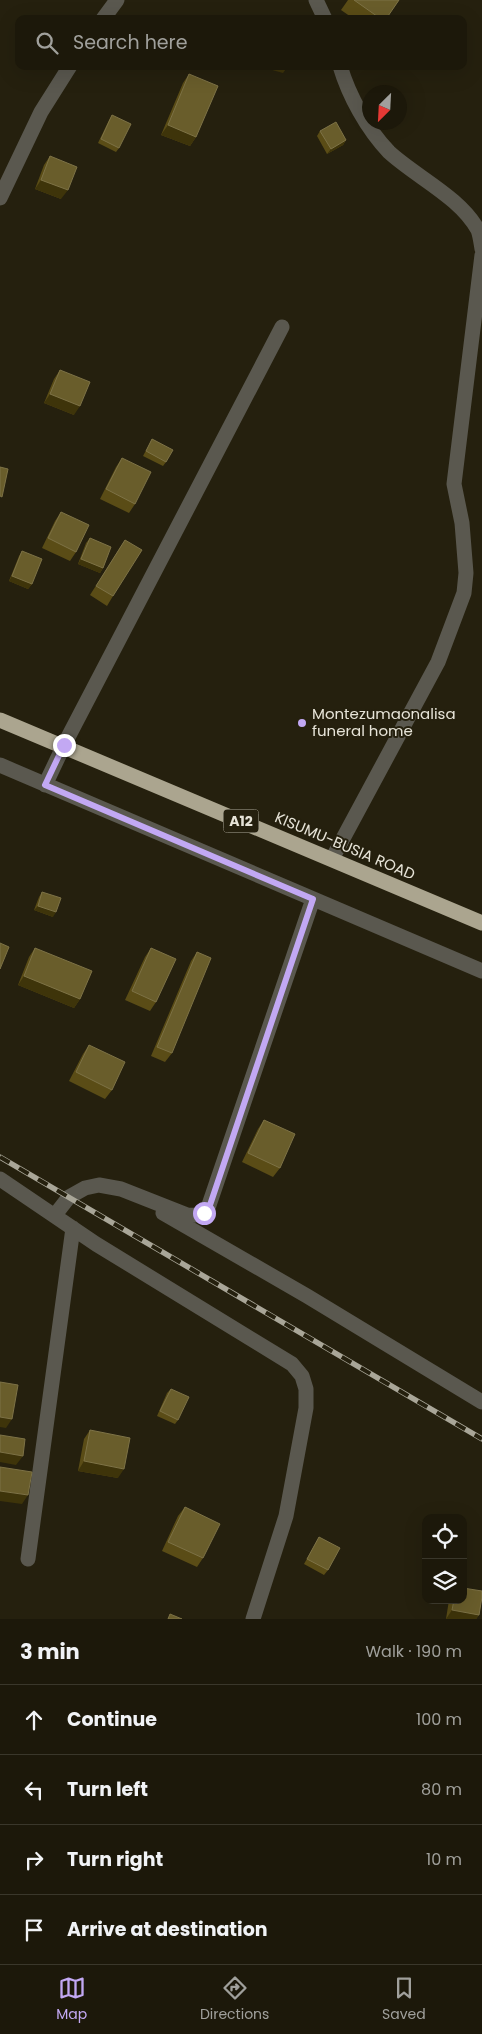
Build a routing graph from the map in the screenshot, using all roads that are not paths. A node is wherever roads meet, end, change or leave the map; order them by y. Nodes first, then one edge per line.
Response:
1 (117, 0) edge
2 (316, 0) edge
3 (106, 15) edge
4 (323, 15) edge
5 (67, 70) edge
6 (341, 70) edge
7 (0, 198) edge
8 (482, 249) edge
9 (482, 255) edge
10 (282, 327) dead end
11 (0, 720) edge
12 (64, 745) junction
13 (0, 765) edge
14 (45, 785) junction
15 (332, 859) junction
16 (313, 899) junction
17 (482, 923) edge
18 (482, 971) edge
19 (0, 1179) edge
20 (121, 1189) junction
21 (55, 1215) junction
22 (73, 1228) junction
23 (482, 1402) edge
24 (28, 1559) dead end
25 (253, 1619) edge

1 - 3 street
2 - 4 street
5 - 7 street
6 - 8 street
9 - 15 street
10 - 12 street
11 - 12 highway, KISUMU-BUSIA ROAD / A12
12 - 14 street
12 - 15 highway, KISUMU-BUSIA ROAD / A12
13 - 14 street
14 - 16 street
15 - 17 highway, KISUMU-BUSIA ROAD / A12
16 - 18 street
16 - 20 street
19 - 21 street
20 - 21 street
20 - 23 street
21 - 22 street
22 - 24 street
22 - 25 street

